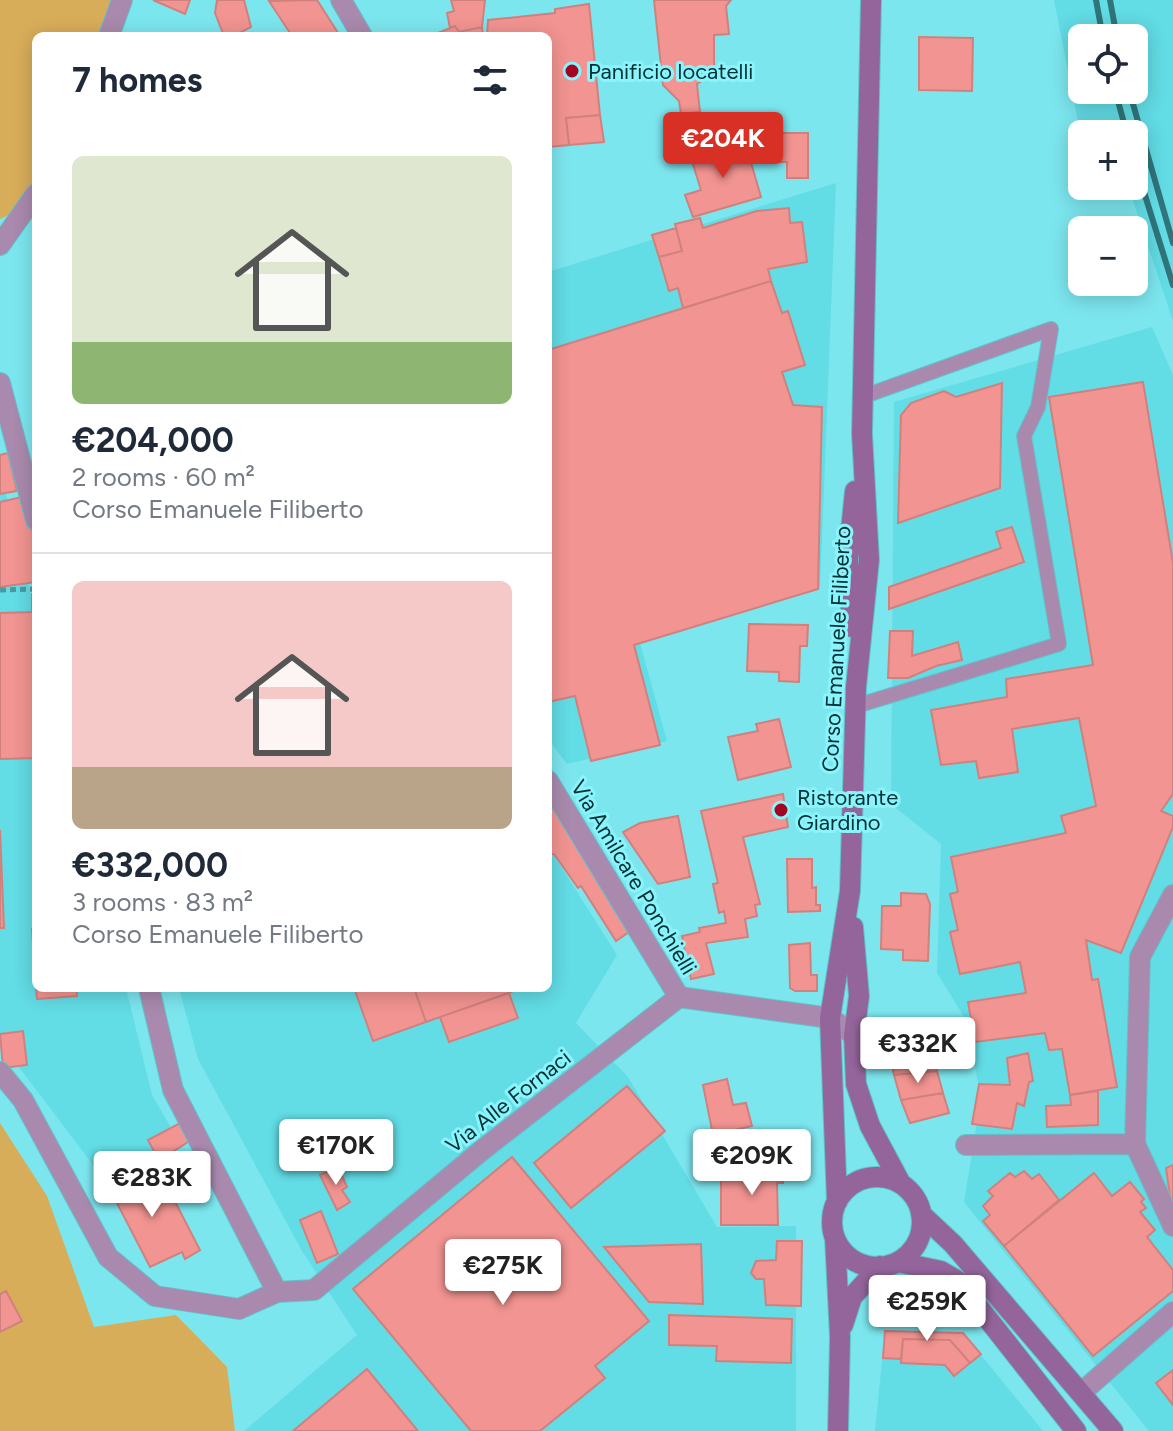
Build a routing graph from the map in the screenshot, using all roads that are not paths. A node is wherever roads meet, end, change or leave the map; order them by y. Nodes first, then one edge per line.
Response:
1 (122, 0) edge
2 (341, 0) edge
3 (871, 0) edge
4 (110, 32) edge
5 (360, 32) edge
6 (32, 200) edge
7 (0, 245) edge
8 (0, 383) edge
9 (862, 397) junction
10 (32, 505) edge
11 (856, 696) junction
12 (552, 788) edge
13 (850, 891) junction
14 (1173, 895) edge
15 (150, 992) edge
16 (679, 997) junction
17 (830, 1018) junction
18 (854, 1035) junction
19 (0, 1072) edge
20 (1135, 1144) junction
21 (966, 1145) dead end
22 (901, 1184) junction
23 (837, 1202) junction
24 (921, 1214) junction
25 (1173, 1226) edge
26 (835, 1238) junction
27 (889, 1264) junction
28 (277, 1292) junction
29 (1173, 1312) edge
30 (840, 1337) junction
31 (1082, 1392) junction
32 (838, 1431) edge
33 (1076, 1431) edge
34 (1113, 1431) edge

1 - 4 street
2 - 5 street
3 - 9 main road
6 - 7 street
8 - 10 street
9 - 11 main road, Corso Emanuele Filiberto
9 - 11 lane
11 - 13 main road, Corso Emanuele Filiberto
12 - 16 street, Via Amilcare Ponchielli
13 - 17 main road, Corso Emanuele Filiberto
13 - 18 main road
14 - 20 street
15 - 28 street
16 - 17 street
16 - 28 street, Via Alle Fornaci
17 - 18 street
17 - 23 main road, Corso Emanuele Filiberto
18 - 22 main road
19 - 28 street, Via Alle Fornaci
20 - 21 street
20 - 25 street
22 - 23 main road
22 - 24 main road
23 - 26 main road
24 - 27 main road
24 - 31 main road
26 - 27 main road
26 - 30 main road
27 - 30 main road
27 - 33 main road
29 - 31 street
30 - 32 main road
31 - 34 main road

